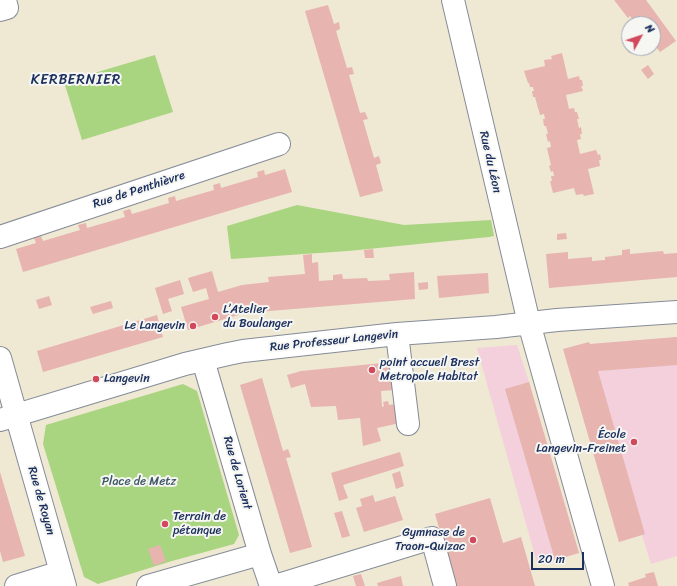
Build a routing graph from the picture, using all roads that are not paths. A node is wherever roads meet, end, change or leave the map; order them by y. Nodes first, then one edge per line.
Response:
1 (5, 0) edge
2 (452, 0) edge
3 (0, 10) edge
4 (279, 144) dead end
5 (0, 236) edge
6 (677, 312) edge
7 (529, 323) junction
8 (397, 334) junction
9 (0, 358) edge
10 (203, 360) junction
11 (8, 418) edge
12 (408, 424) dead end
13 (260, 554) junction
14 (63, 579) edge
15 (16, 586) edge
16 (148, 586) edge
17 (271, 586) edge
18 (275, 586) edge
19 (445, 586) edge
20 (603, 586) edge

1 - 3 street
2 - 7 street, Rue du Léon
4 - 5 street, Rue de Penthièvre
6 - 7 street, Rue Professeur Langevin
7 - 8 street, Rue Professeur Langevin
7 - 20 street, Rue du Léon
8 - 10 street, Rue Professeur Langevin
8 - 12 street
9 - 11 street, Rue de Royan
10 - 11 street, Rue Professeur Langevin
10 - 13 street, Rue de Lorient
11 - 14 street, Rue de Royan
13 - 16 street
13 - 17 street, Rue de Lorient
14 - 15 street
18 - 19 street

